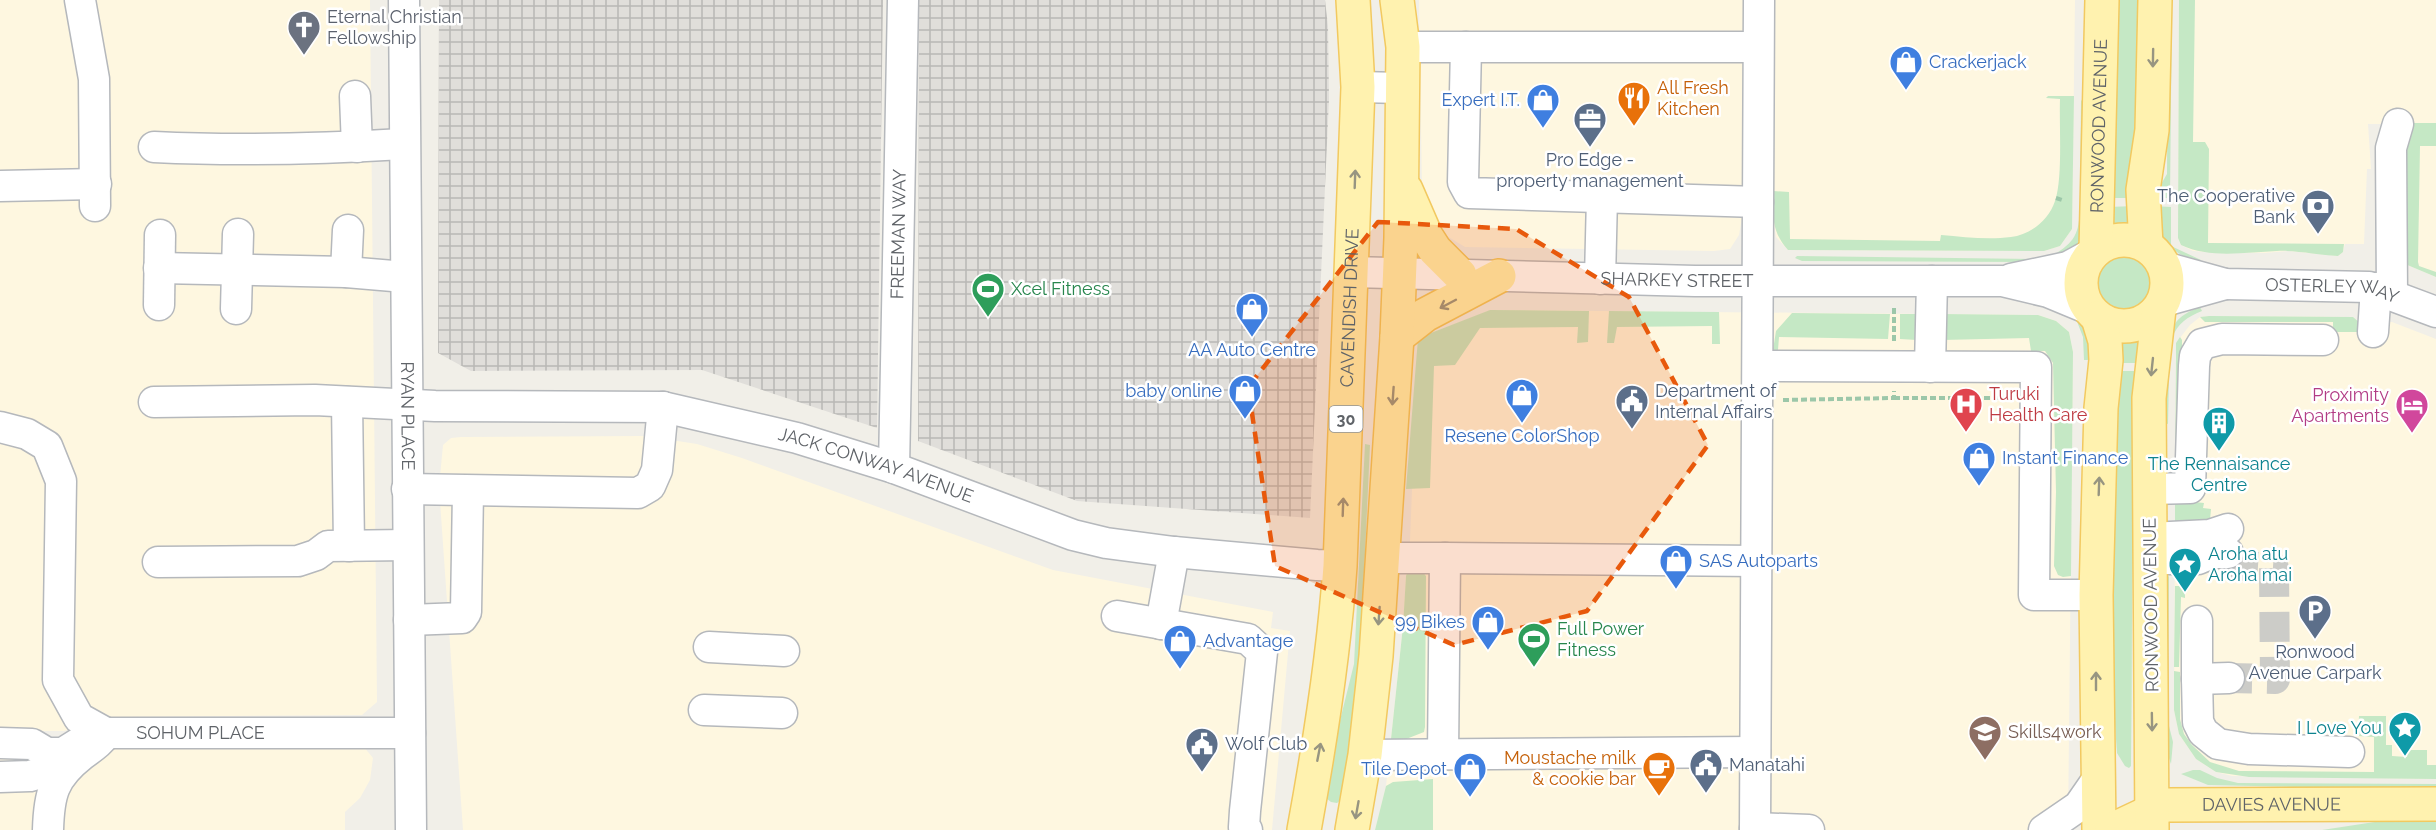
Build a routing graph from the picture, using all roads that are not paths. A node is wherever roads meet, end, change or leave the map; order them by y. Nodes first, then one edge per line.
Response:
1 (80, 0) edge
2 (404, 0) edge
3 (903, 0) edge
4 (1353, 0) edge
5 (1397, 0) edge
6 (1759, 0) edge
7 (2102, 0) edge
8 (2155, 0) edge
9 (1403, 46) junction
10 (1466, 47) junction
11 (1758, 47) junction
12 (1358, 87) junction
13 (1402, 88) junction
14 (355, 96) dead end
15 (2398, 124) dead end
16 (404, 144) junction
17 (154, 147) dead end
18 (357, 147) junction
19 (1401, 180) junction
20 (0, 186) edge
21 (1602, 197) junction
22 (1758, 202) junction
23 (348, 230) dead end
24 (238, 234) dead end
25 (160, 235) dead end
26 (2093, 253) junction
27 (2155, 256) junction
28 (159, 268) junction
29 (238, 270) junction
30 (346, 272) junction
31 (1351, 272) junction
32 (1399, 274) junction
33 (1460, 276) junction
34 (1499, 276) junction
35 (405, 277) junction
36 (1600, 279) junction
37 (1758, 281) junction
38 (1932, 281) junction
39 (2002, 281) junction
40 (2225, 284) junction
41 (2384, 291) junction
42 (159, 305) dead end
43 (2161, 305) junction
44 (236, 309) dead end
45 (2436, 312) edge
46 (2093, 314) junction
47 (2373, 332) dead end
48 (1397, 337) junction
49 (2323, 340) dead end
50 (1758, 366) junction
51 (1930, 367) junction
52 (154, 402) dead end
53 (347, 402) junction
54 (406, 405) junction
55 (663, 407) junction
56 (0, 427) edge
57 (894, 468) junction
58 (407, 489) junction
59 (2150, 489) junction
60 (468, 490) junction
61 (408, 545) junction
62 (349, 546) junction
63 (2220, 547) tunnel mouth
64 (2150, 548) junction
65 (1174, 552) junction
66 (1383, 558) junction
67 (1445, 558) junction
68 (1756, 561) junction
69 (158, 562) dead end
70 (1341, 566) junction
71 (2096, 595) junction
72 (1117, 616) dead end
73 (409, 620) junction
74 (2196, 621) dead end
75 (1161, 624) junction
76 (709, 647) dead end
77 (784, 651) dead end
78 (2229, 678) tunnel mouth
79 (2197, 679) junction
80 (704, 710) dead end
81 (782, 713) dead end
82 (106, 733) junction
83 (410, 733) junction
84 (0, 743) edge
85 (1755, 752) junction
86 (2349, 752) dead end
87 (1443, 754) junction
88 (1365, 755) junction
89 (69, 765) junction
90 (0, 777) edge
91 (2097, 780) junction
92 (2436, 804) edge
93 (2153, 820) edge
94 (1755, 829) edge
95 (48, 830) edge
96 (411, 830) edge
97 (1247, 830) edge
98 (1304, 830) edge
99 (1352, 830) edge
100 (1809, 830) edge
101 (2044, 830) edge
102 (2099, 830) edge
103 (2112, 830) edge

1 - 20 street
2 - 16 street, RYAN PLACE
3 - 57 street, FREEMAN WAY
4 - 12 main road, CAVENDISH DRIVE / 30
5 - 9 main road
6 - 11 street
7 - 26 main road, RONWOOD AVENUE
8 -> 27 main road
9 - 10 street
9 - 13 main road
10 - 11 street
10 - 21 street
11 - 22 street
12 - 13 street
31 -> 12 main road, CAVENDISH DRIVE / 30
13 - 19 main road
14 - 18 street
15 - 41 street
16 - 18 street
16 - 35 street, RYAN PLACE
17 - 18 street
19 - 32 main road
19 - 33 main road
21 - 22 street
21 - 36 street
22 - 37 street
23 - 30 street
24 - 29 street
25 - 28 street
26 - 27 main road
26 - 39 street, SHARKEY STREET
26 - 46 main road
27 - 40 street, OSTERLEY WAY
27 - 43 main road
28 - 29 street
28 - 42 street
29 - 30 street
29 - 44 street
30 - 35 street
31 - 32 street, SHARKEY STREET
70 -> 31 main road, CAVENDISH DRIVE / 30
32 - 33 street, SHARKEY STREET
32 - 48 main road
33 - 34 street, SHARKEY STREET
34 - 36 street, SHARKEY STREET
34 -> 48 main road
35 - 54 street, RYAN PLACE
36 - 37 street, SHARKEY STREET
37 - 38 street, SHARKEY STREET
37 - 50 street
38 - 39 street, SHARKEY STREET
38 - 51 street
39 - 46 street, SHARKEY STREET
40 - 41 street, OSTERLEY WAY
40 - 43 street, OSTERLEY WAY
41 - 45 street, OSTERLEY WAY
41 - 47 street
43 - 46 main road
43 -> 59 main road, RONWOOD AVENUE
71 -> 46 main road
48 -> 66 main road
49 - 59 street
50 - 51 street
50 - 68 street
51 - 71 street
52 - 53 street, JACK CONWAY AVENUE
53 - 54 street, JACK CONWAY AVENUE
53 - 62 street
54 - 55 street, JACK CONWAY AVENUE
54 - 58 street, RYAN PLACE
55 - 57 street, JACK CONWAY AVENUE
55 - 60 street
56 - 82 street
57 - 65 street, JACK CONWAY AVENUE
58 - 60 street
58 - 61 street, RYAN PLACE
59 - 64 main road, RONWOOD AVENUE
60 - 73 street
61 - 62 street
61 - 73 street, RYAN PLACE
62 - 69 street
63 - 64 street
64 -> 93 main road, RONWOOD AVENUE
65 - 70 street, JACK CONWAY AVENUE
65 - 75 street
66 - 67 street
66 -> 88 main road
67 - 68 street
67 - 87 street
68 - 85 street
98 -> 70 main road, CAVENDISH DRIVE / 30
91 -> 71 main road
72 - 75 street
73 - 83 street, RYAN PLACE
74 - 79 street
75 - 97 street
76 - 77 street
78 - 79 street
79 - 86 street
80 - 81 street
82 - 83 street, SOHUM PLACE
82 - 84 street, SOHUM PLACE
82 - 89 street
83 - 96 street, RYAN PLACE
85 - 87 street
85 - 94 street
87 - 88 street
88 -> 99 main road
89 - 90 street
89 - 95 street
91 - 101 street
91 - 102 main road
92 - 93 main road, DAVIES AVENUE
93 - 103 main road, DAVIES AVENUE
94 - 100 street

